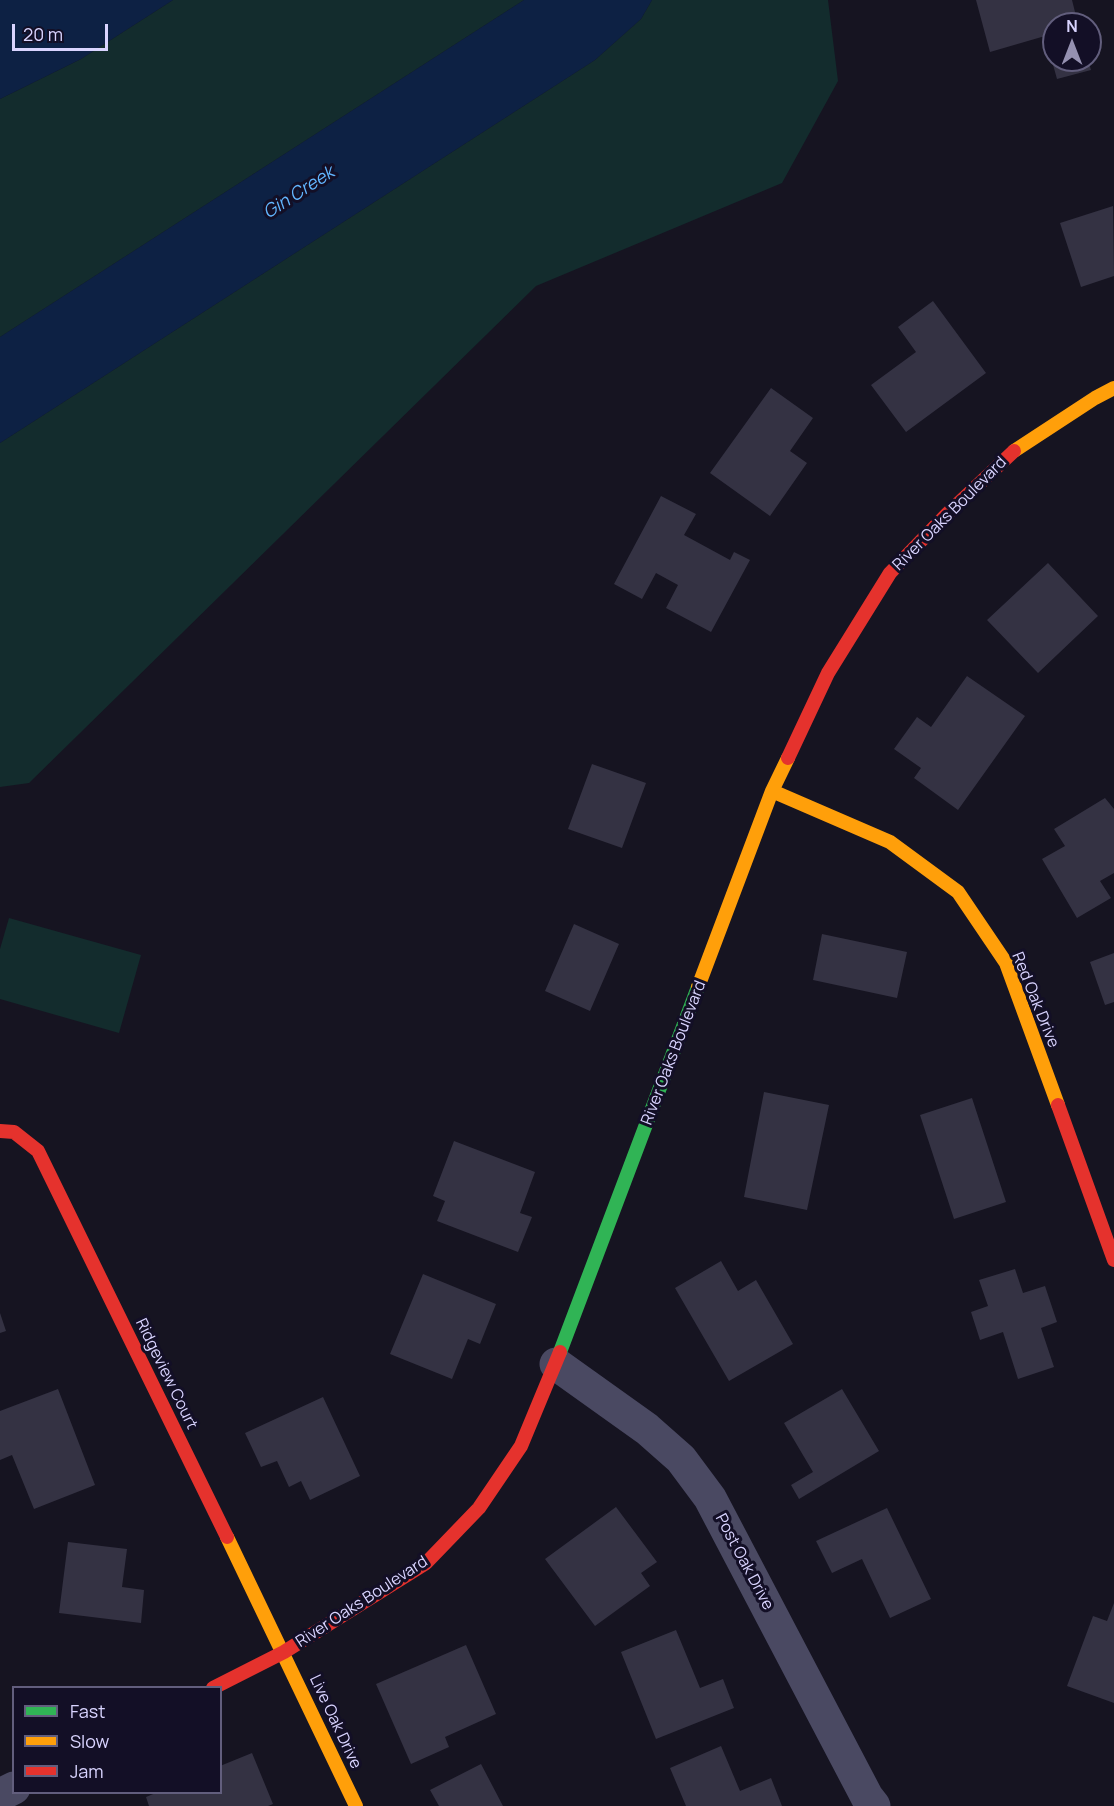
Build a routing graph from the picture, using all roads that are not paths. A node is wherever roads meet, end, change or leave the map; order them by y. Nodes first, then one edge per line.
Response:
1 (1114, 388) edge
2 (772, 791) junction
3 (0, 1131) edge
4 (1114, 1260) edge
5 (556, 1364) junction
6 (284, 1652) junction
7 (217, 1686) edge
8 (356, 1806) edge
9 (874, 1806) edge

1 - 2 street, River Oaks Boulevard
2 - 4 street, Red Oak Drive
2 - 5 street, River Oaks Boulevard
3 - 6 street, Ridgeview Court
5 - 6 street, River Oaks Boulevard
5 - 9 street, Post Oak Drive
6 - 7 street, River Oaks Boulevard
6 - 8 street, Live Oak Drive

